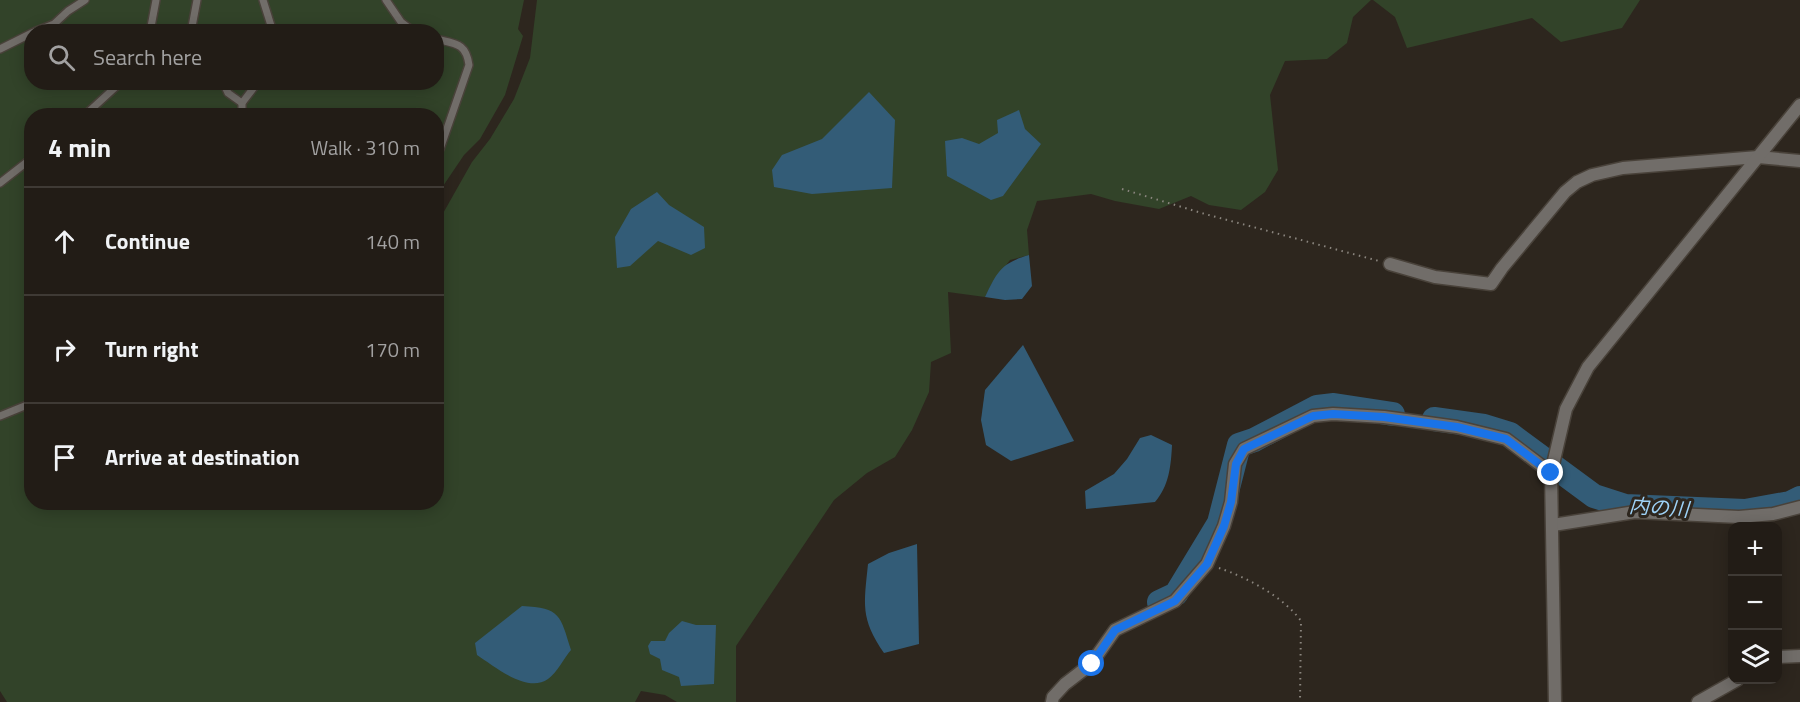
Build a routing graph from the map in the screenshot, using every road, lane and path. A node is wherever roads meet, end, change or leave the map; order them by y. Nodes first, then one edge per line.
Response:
1 (85, 0) edge
2 (156, 0) edge
3 (197, 0) edge
4 (263, 0) edge
5 (386, 0) edge
6 (54, 24) edge
7 (152, 24) edge
8 (192, 24) edge
9 (270, 24) edge
10 (404, 24) edge
11 (24, 37) edge
12 (444, 41) edge
13 (0, 49) edge
14 (112, 90) edge
15 (227, 90) edge
16 (252, 90) edge
17 (242, 103) junction
18 (1800, 105) edge
19 (93, 108) edge
20 (242, 108) edge
21 (444, 137) edge
22 (1758, 157) junction
23 (1800, 161) edge
24 (24, 164) edge
25 (0, 183) edge
26 (1122, 189) dead end
27 (1390, 264) joint
28 (24, 406) edge
29 (0, 416) edge
30 (1551, 473) junction
31 (1800, 507) edge
32 (1553, 525) junction
33 (1207, 564) junction
34 (1800, 656) edge
35 (1782, 657) edge
36 (1730, 684) edge
37 (1052, 702) edge
38 (1300, 702) edge
39 (1555, 702) edge
40 (1698, 702) edge

1 - 6 lane
2 - 7 lane
3 - 8 lane
4 - 9 lane
5 - 10 lane
11 - 13 lane
12 - 21 lane
14 - 19 lane
15 - 17 lane
16 - 17 lane
17 - 20 lane
18 - 22 street
22 - 23 street
22 - 27 street
22 - 30 street
24 - 25 lane
26 - 27 path
28 - 29 lane
30 - 32 street
30 - 33 street
31 - 32 street
32 - 39 street
33 - 37 street
33 - 38 path
34 - 35 street
36 - 40 street

